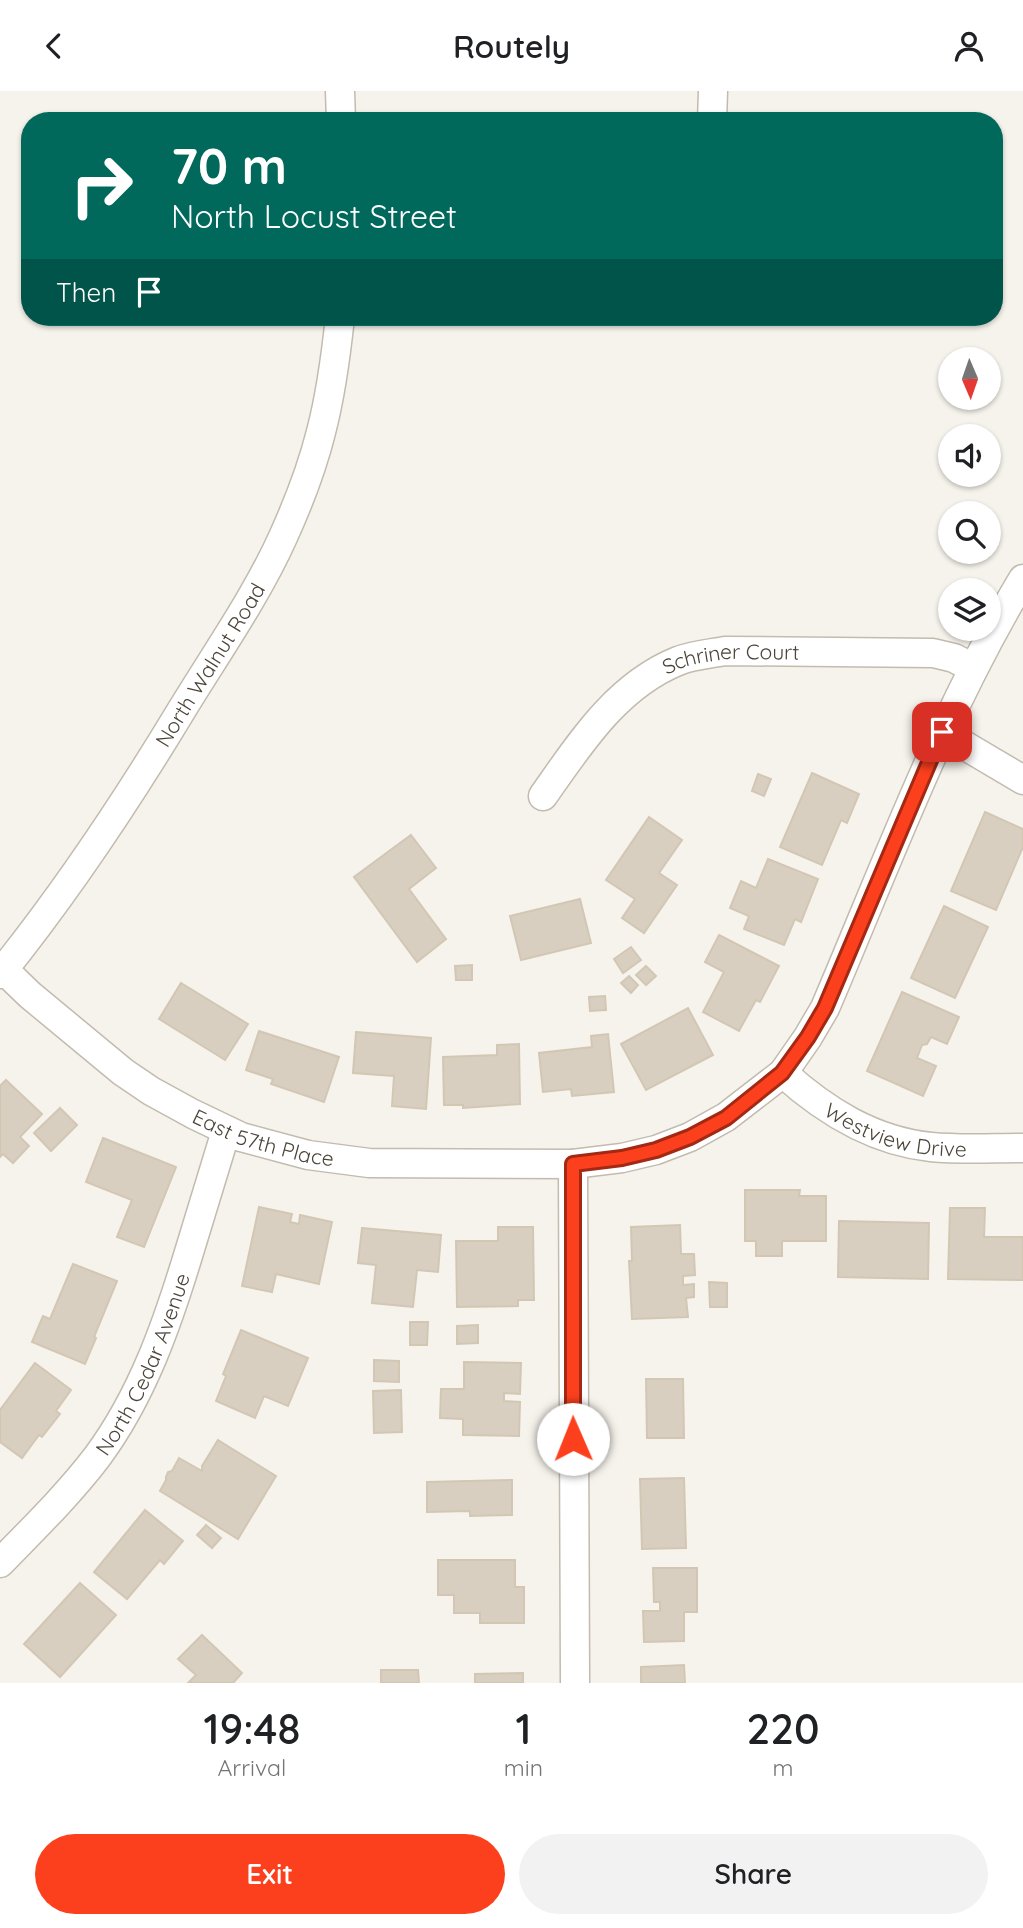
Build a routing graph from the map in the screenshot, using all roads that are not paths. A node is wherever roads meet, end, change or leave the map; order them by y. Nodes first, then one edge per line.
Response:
1 (341, 91) edge
2 (713, 91) edge
3 (341, 112) edge
4 (712, 112) edge
5 (339, 326) edge
6 (1023, 579) edge
7 (973, 668) junction
8 (942, 732) junction
9 (1023, 780) edge
10 (543, 796) dead end
11 (2, 971) edge
12 (782, 1073) junction
13 (226, 1131) junction
14 (1023, 1148) edge
15 (573, 1164) junction
16 (0, 1563) edge
17 (575, 1683) edge

1 - 3 street
2 - 4 street
5 - 11 street, North Walnut Road
6 - 7 street, East 57th Place
7 - 8 street, East 57th Place
7 - 10 street, Schriner Court
8 - 9 street
8 - 12 street, East 57th Place
11 - 13 street, East 57th Place
12 - 14 street, Westview Drive
12 - 15 street, East 57th Place
13 - 15 street, East 57th Place
13 - 16 street, North Cedar Avenue
15 - 17 street

